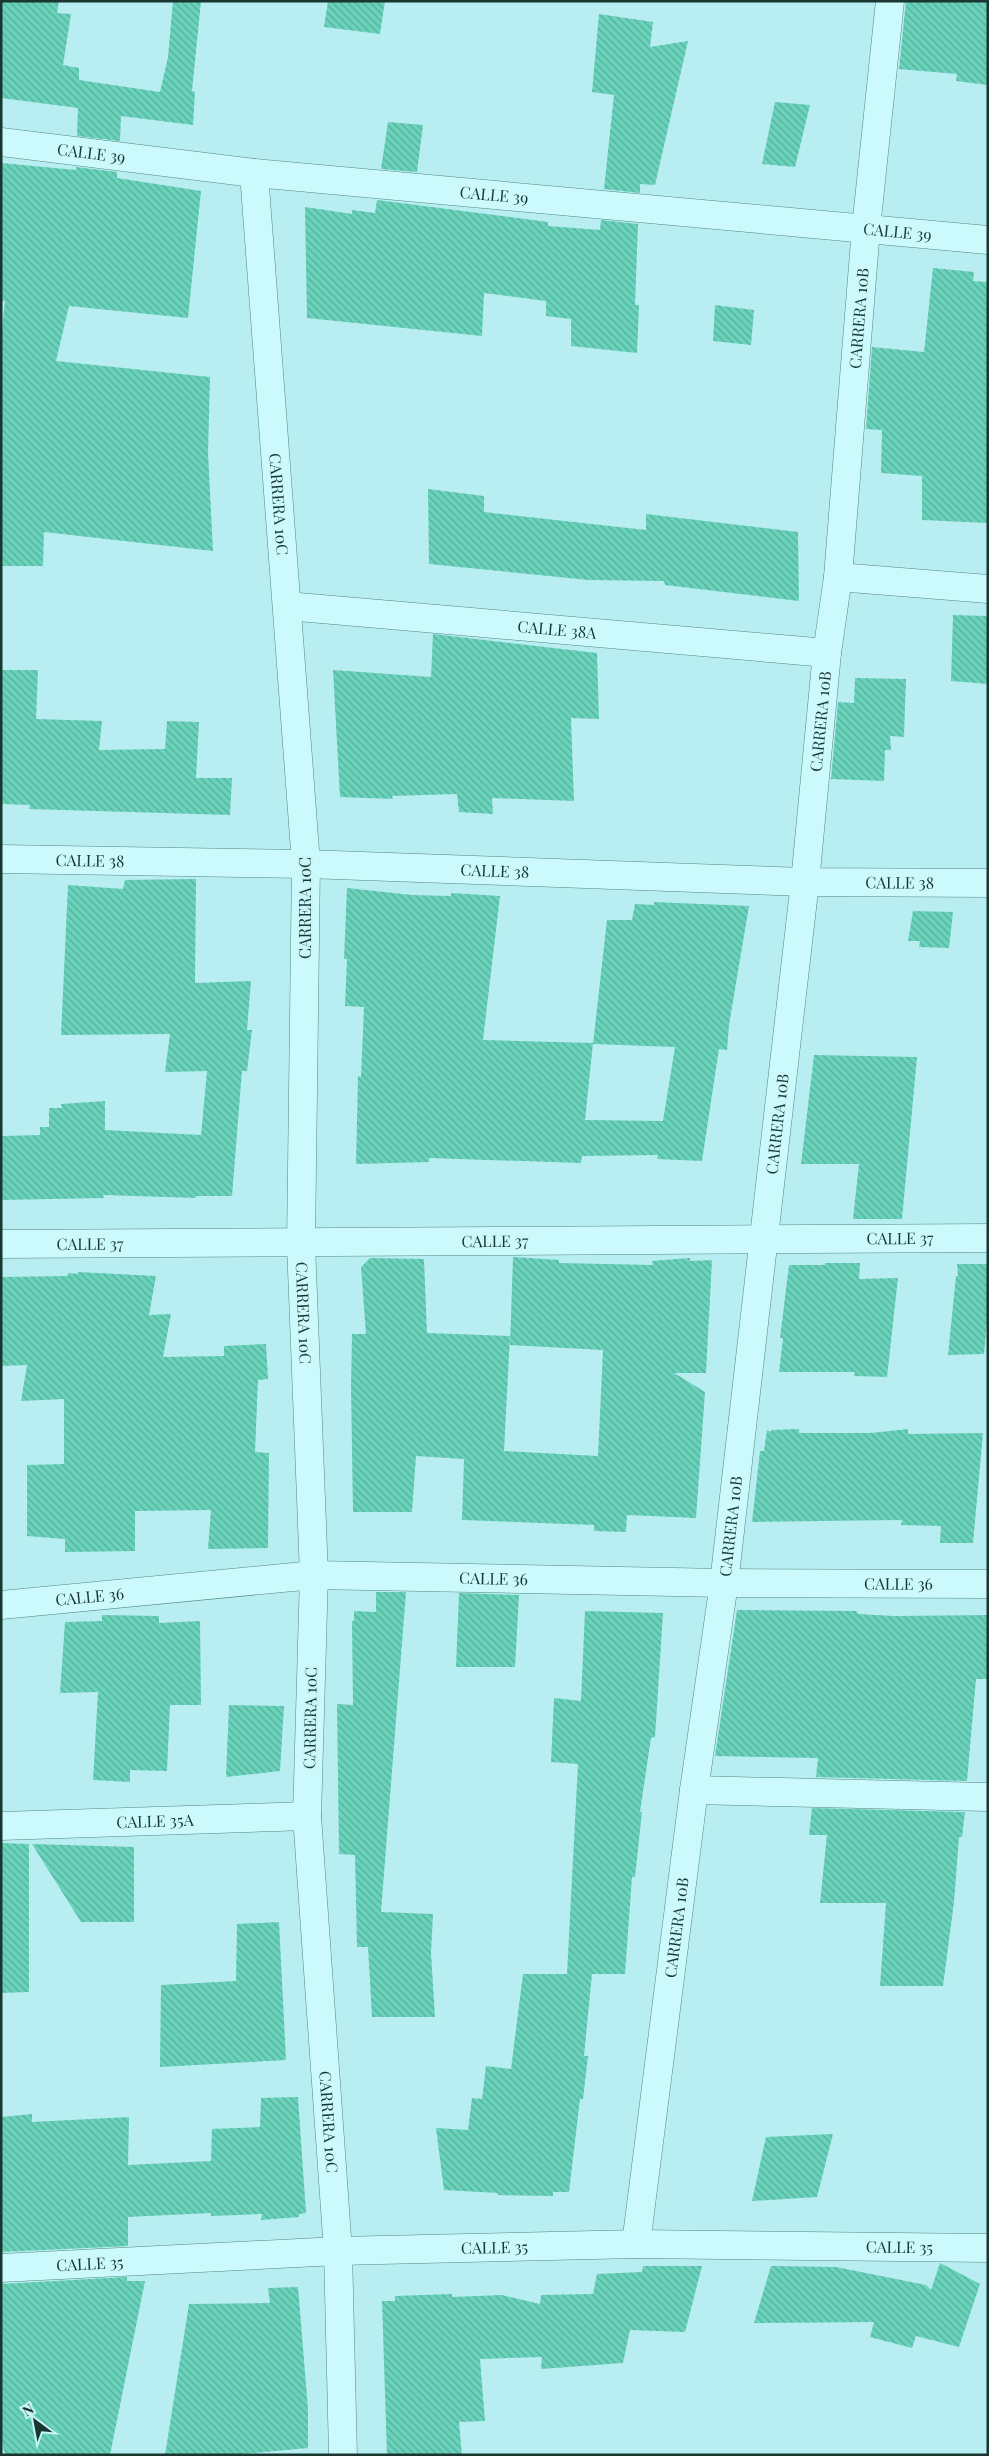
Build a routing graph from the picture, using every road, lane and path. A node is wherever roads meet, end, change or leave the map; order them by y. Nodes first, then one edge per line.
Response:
1 (890, 1) edge
2 (1, 142) edge
3 (254, 172) junction
4 (866, 228) junction
5 (988, 240) edge
6 (838, 577) junction
7 (988, 589) edge
8 (288, 606) junction
9 (827, 653) junction
10 (1, 859) edge
11 (306, 864) junction
12 (805, 882) junction
13 (988, 883) edge
14 (764, 1238) junction
15 (988, 1238) edge
16 (1, 1244) edge
17 (301, 1244) junction
18 (314, 1575) junction
19 (724, 1583) junction
20 (988, 1584) edge
21 (1, 1605) edge
22 (694, 1790) junction
23 (986, 1796) dead end
24 (307, 1816) junction
25 (1, 1826) edge
26 (636, 2244) junction
27 (988, 2248) edge
28 (338, 2251) junction
29 (1, 2268) edge
30 (343, 2455) edge

1 - 4 street, CARRERA 10B
2 - 3 street, CALLE 39
3 - 4 street, CALLE 39
3 - 8 street, CARRERA 10C
4 - 5 street, CALLE 39
4 - 6 street, CARRERA 10B
6 - 7 street
6 - 9 street, CARRERA 10B
8 - 9 street, CALLE 38A
8 - 11 street, CARRERA 10C
9 - 12 street, CARRERA 10B
10 - 11 street, CALLE 38
11 - 12 street, CALLE 38
11 - 17 street, CARRERA 10C
12 - 13 street, CALLE 38
12 - 14 street, CARRERA 10B
14 - 15 street, CALLE 37
14 - 17 street, CALLE 37
14 - 19 street, CARRERA 10B
16 - 17 street, CALLE 37
17 - 18 street, CARRERA 10C
18 - 19 street, CALLE 36
18 - 21 street, CALLE 36
18 - 24 street, CARRERA 10C
19 - 20 street, CALLE 36
19 - 22 street, CARRERA 10B
22 - 23 street
22 - 26 street, CARRERA 10B
24 - 25 street, CALLE 35A
24 - 28 street, CARRERA 10C
26 - 27 street, CALLE 35
26 - 28 street, CALLE 35
28 - 29 street, CALLE 35
28 - 30 street, CARRERA 10C

